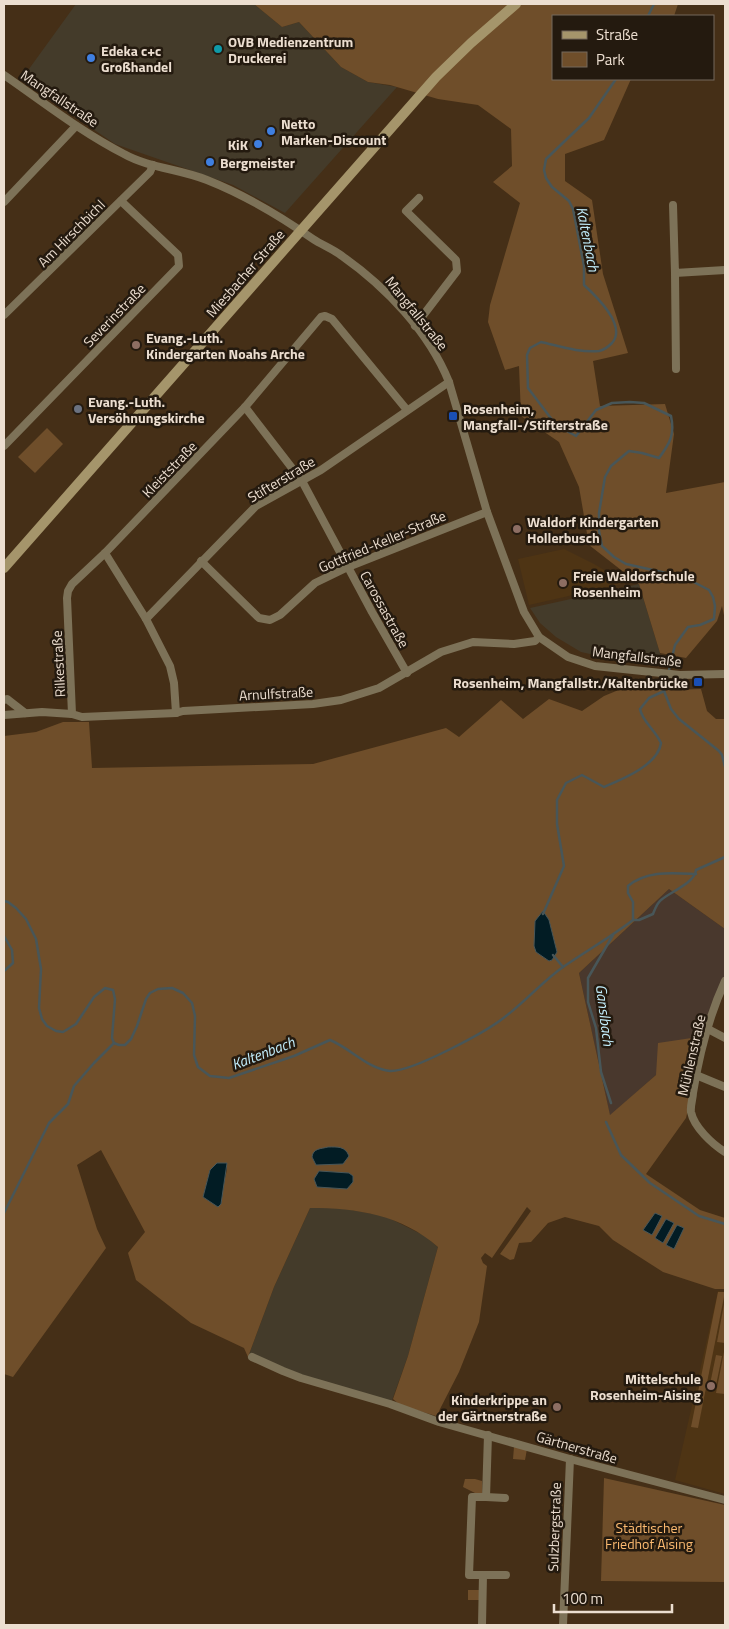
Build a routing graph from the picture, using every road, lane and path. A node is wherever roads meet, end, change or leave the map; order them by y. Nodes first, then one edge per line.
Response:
1 (516, 4) edge
2 (4, 74) edge
3 (76, 126) junction
4 (153, 165) junction
5 (419, 198) dead end
6 (121, 201) junction
7 (4, 202) edge
8 (673, 205) dead end
9 (301, 230) junction
10 (725, 270) edge
11 (675, 272) junction
12 (4, 316) edge
13 (415, 326) junction
14 (676, 369) dead end
15 (449, 382) junction
16 (245, 407) junction
17 (407, 410) junction
18 (4, 446) edge
19 (302, 481) junction
20 (487, 512) junction
21 (105, 553) junction
22 (201, 562) junction
23 (348, 567) junction
24 (4, 568) edge
25 (146, 619) junction
26 (539, 638) junction
27 (406, 673) junction
28 (725, 674) edge
29 (4, 700) edge
30 (25, 713) junction
31 (176, 713) junction
32 (72, 714) junction
33 (4, 715) edge
34 (725, 981) edge
35 (708, 1029) junction
36 (725, 1038) edge
37 (696, 1075) junction
38 (725, 1087) edge
39 (725, 1152) edge
40 (252, 1357) dead end
41 (488, 1435) junction
42 (570, 1459) junction
43 (486, 1497) junction
44 (506, 1498) dead end
45 (725, 1500) edge
46 (483, 1575) junction
47 (506, 1575) dead end
48 (482, 1625) edge
49 (563, 1625) edge

1 - 9 main road, Miesbacher Straße
2 - 3 street, Mangfallstraße
3 - 4 street, Mangfallstraße
3 - 7 street
4 - 6 street, Am Hirschbichl
4 - 9 street, Mangfallstraße
5 - 13 street
6 - 12 street, Am Hirschbichl
6 - 18 street, Severinstraße
8 - 11 street
9 - 13 street, Mangfallstraße
9 - 24 main road, Miesbacher Straße
10 - 11 street
11 - 14 street
13 - 15 street, Mangfallstraße
15 - 17 street, Stifterstraße
15 - 20 street, Mangfallstraße
16 - 17 street, Kleiststraße
16 - 19 street, Carossastraße
16 - 21 street, Kleiststraße
17 - 19 street, Stifterstraße
19 - 22 street, Stifterstraße
19 - 23 street, Carossastraße
20 - 23 street, Gottfried-Keller-Straße
20 - 26 street, Mangfallstraße
21 - 25 street
21 - 32 street, Rilkestraße
22 - 23 street, Gottfried-Keller-Straße
22 - 25 street, Stifterstraße
23 - 27 street, Carossastraße
25 - 31 street
26 - 27 street, Arnulfstraße
26 - 28 street, Mangfallstraße
27 - 31 street, Arnulfstraße
29 - 30 street
30 - 32 street
30 - 33 street
31 - 32 street, Rilkestraße
34 - 35 street, Mühlenstraße
35 - 36 street
35 - 37 street, Mühlenstraße
37 - 38 street
37 - 39 street, Mühlenstraße
40 - 41 street, Gärtnerstraße
41 - 42 street, Gärtnerstraße
41 - 43 street
42 - 45 street, Gärtnerstraße
42 - 49 street, Sulzbergstraße
43 - 44 street
43 - 46 street
46 - 47 street
46 - 48 street

